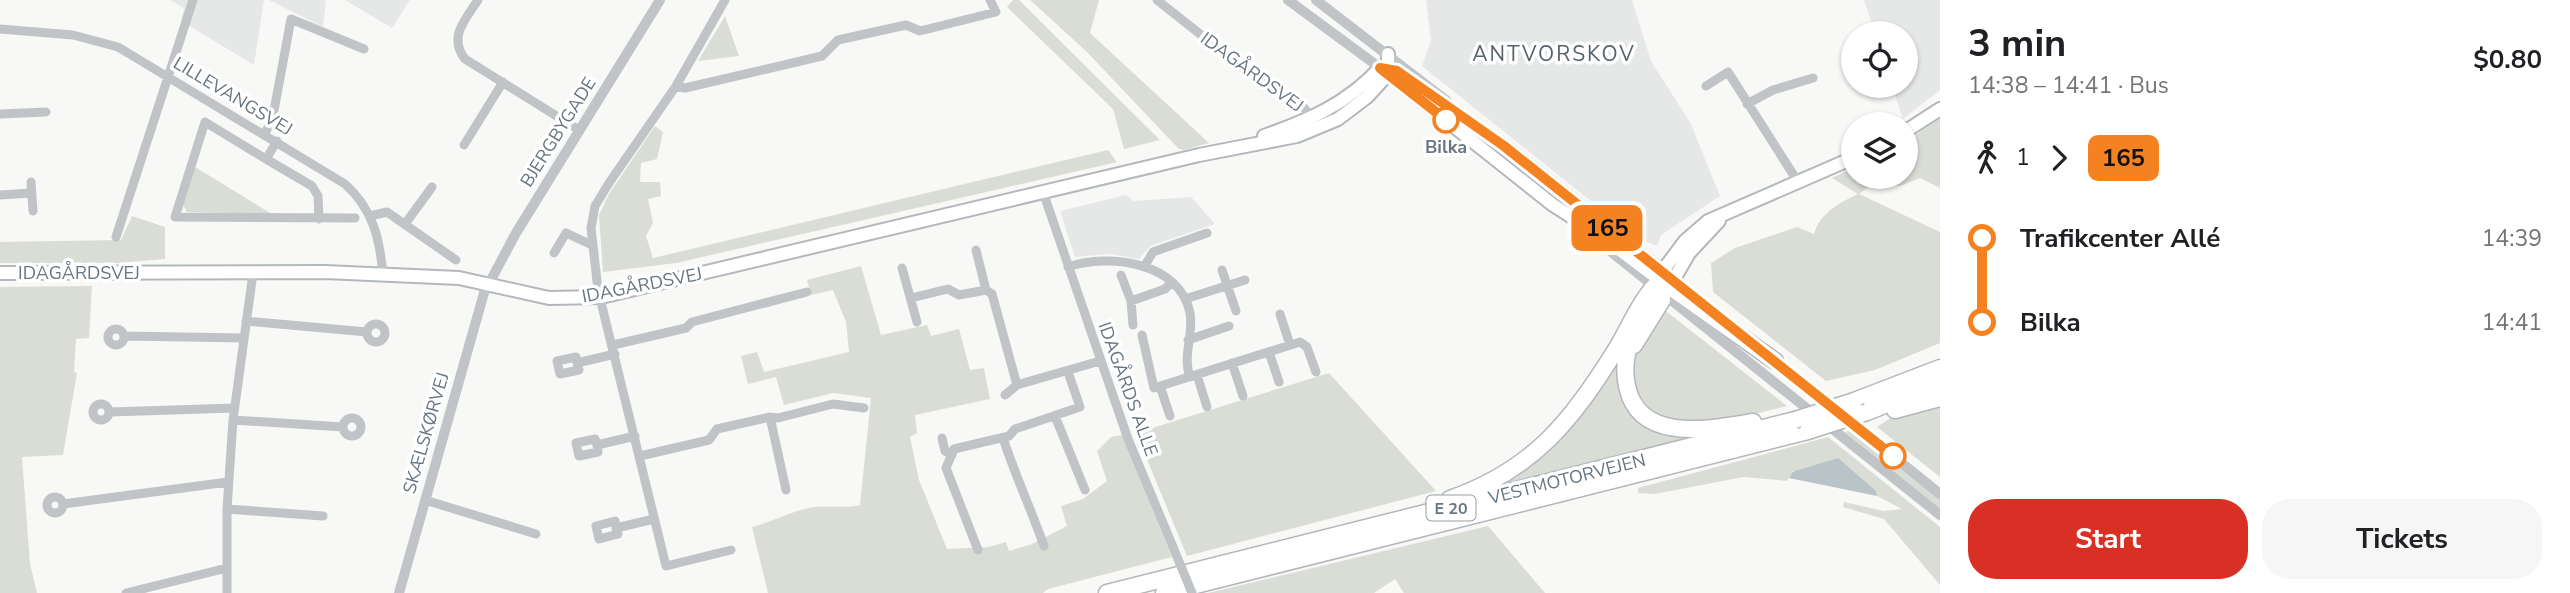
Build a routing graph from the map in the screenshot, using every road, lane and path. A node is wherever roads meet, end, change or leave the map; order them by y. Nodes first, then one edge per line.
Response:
1 (193, 0) edge
2 (478, 0) edge
3 (660, 0) edge
4 (725, 0) edge
5 (990, 0) edge
6 (1157, 0) edge
7 (1288, 0) edge
8 (1317, 0) edge
9 (0, 29) edge
10 (364, 49) dead end
11 (1388, 54) junction
12 (1385, 70) junction
13 (169, 75) junction
14 (1813, 78) dead end
15 (503, 82) junction
16 (676, 86) junction
17 (1706, 86) dead end
18 (1747, 104) junction
19 (1940, 109) edge
20 (46, 112) dead end
21 (0, 114) edge
22 (1311, 119) junction
23 (1918, 123) edge
24 (579, 130) junction
25 (264, 134) junction
26 (277, 141) junction
27 (464, 145) dead end
28 (1504, 146) junction
29 (1231, 148) junction
30 (266, 159) junction
31 (1841, 163) edge
32 (31, 182) dead end
33 (1798, 182) junction
34 (432, 187) dead end
35 (1043, 192) junction
36 (32, 193) junction
37 (0, 195) edge
38 (1734, 210) junction
39 (33, 211) dead end
40 (370, 216) junction
41 (355, 218) dead end
42 (319, 219) junction
43 (405, 224) junction
44 (1207, 233) dead end
45 (116, 237) dead end
46 (592, 245) junction
47 (976, 250) dead end
48 (555, 253) dead end
49 (456, 260) dead end
50 (1068, 267) junction
51 (1144, 267) junction
52 (902, 268) dead end
53 (1222, 270) dead end
54 (0, 273) edge
55 (253, 273) junction
56 (1121, 275) dead end
57 (383, 276) junction
58 (1245, 280) dead end
59 (1172, 282) junction
60 (489, 284) junction
61 (1663, 284) junction
62 (1228, 286) junction
63 (986, 289) junction
64 (807, 292) dead end
65 (601, 297) junction
66 (912, 298) junction
67 (1185, 299) junction
68 (1131, 301) junction
69 (1236, 312) dead end
70 (1280, 314) dead end
71 (246, 321) junction
72 (917, 322) dead end
73 (1133, 325) dead end
74 (1229, 326) dead end
75 (367, 332) dead end
76 (1142, 335) dead end
77 (124, 337) dead end
78 (243, 338) junction
79 (1188, 340) junction
80 (1290, 345) junction
81 (614, 350) junction
82 (1269, 352) junction
83 (1100, 361) junction
84 (1775, 361) joint
85 (577, 363) dead end
86 (1232, 363) junction
87 (1940, 368) edge
88 (1068, 372) junction
89 (1316, 372) dead end
90 (1193, 376) junction
91 (1279, 382) dead end
92 (1940, 383) edge
93 (1017, 385) junction
94 (1160, 386) junction
95 (1005, 395) dead end
96 (1243, 396) dead end
97 (1940, 398) edge
98 (1207, 407) dead end
99 (234, 408) junction
100 (864, 408) dead end
101 (110, 412) dead end
102 (1870, 414) junction
103 (1055, 416) junction
104 (1170, 416) dead end
105 (770, 417) junction
106 (1792, 418) junction
107 (233, 421) junction
108 (343, 427) dead end
109 (635, 436) junction
110 (942, 438) dead end
111 (1003, 438) junction
112 (597, 445) dead end
113 (952, 455) junction
114 (640, 456) junction
115 (228, 482) junction
116 (786, 490) dead end
117 (1085, 490) dead end
118 (1940, 494) edge
119 (425, 500) junction
120 (64, 504) dead end
121 (227, 509) junction
122 (1940, 515) edge
123 (323, 516) dead end
124 (654, 519) junction
125 (616, 528) dead end
126 (1362, 531) junction
127 (536, 534) dead end
128 (1044, 546) dead end
129 (978, 550) dead end
130 (731, 551) dead end
131 (226, 568) junction
132 (126, 593) edge
133 (227, 593) edge
134 (399, 593) edge
135 (1107, 593) edge
136 (1164, 593) edge
137 (1192, 593) edge

1 - 13 street
2 - 15 street
3 - 24 street, BJERGBYGADE
4 - 16 street
5 - 16 street
6 - 22 street, IDAGÅRDSVEJ
7 - 12 street
8 - 11 street
9 - 13 street, LILLEVANGSVEJ
10 - 25 street
11 - 12 main road
11 - 28 street
12 - 22 main road, IDAGÅRDSVEJ
12 - 28 main road
12 - 29 main road, IDAGÅRDSVEJ
12 - 61 main road
13 - 25 street, LILLEVANGSVEJ
13 - 45 street
14 - 18 street
15 - 24 street
15 - 27 street
16 - 46 street
17 - 18 street
18 - 33 street
19 - 23 main road
20 - 21 street
22 - 29 main road, IDAGÅRDSVEJ
24 - 60 street, BJERGBYGADE
25 - 26 street, LILLEVANGSVEJ
26 - 30 street
26 - 40 street, LILLEVANGSVEJ
28 - 61 main road
29 - 35 main road, IDAGÅRDSVEJ
30 - 42 street
30 - 42 street
31 - 33 main road
32 - 36 street
33 - 38 main road
34 - 43 street
35 - 50 street, IDAGÅRDS ALLE
35 - 65 main road, IDAGÅRDSVEJ
36 - 37 street
36 - 39 street
38 - 61 main road
38 - 61 main road
40 - 43 street
40 - 57 street, LILLEVANGSVEJ
41 - 42 street
43 - 49 street
44 - 51 street
46 - 48 street
46 - 65 street
47 - 63 street
50 - 51 street
50 - 83 street, IDAGÅRDS ALLE
51 - 59 street
52 - 66 street
53 - 62 street
54 - 55 main road, IDAGÅRDSVEJ
55 - 57 main road, IDAGÅRDSVEJ
55 - 71 street
56 - 68 street
57 - 60 main road, IDAGÅRDSVEJ
58 - 62 street
59 - 67 street
59 - 68 street
60 - 65 main road, IDAGÅRDSVEJ
60 - 119 street, SKÆLSKØRVEJ
61 - 84 highway
61 - 106 highway
61 - 122 street
61 - 126 highway
62 - 67 street
62 - 69 street
63 - 66 street
63 - 93 street
64 - 81 street
65 - 81 street
66 - 72 street
67 - 79 street
68 - 73 street
70 - 80 street
71 - 75 street
71 - 78 street
74 - 79 street
76 - 94 street
77 - 78 street
78 - 99 street
79 - 90 street
80 - 82 street
80 - 89 street
81 - 85 street
81 - 109 street
82 - 86 street
82 - 91 street
83 - 88 street
83 - 137 street, IDAGÅRDS ALLE, bridge
84 - 118 street
86 - 90 street
86 - 96 street
87 - 106 highway, VESTMOTORVEJEN / E 20, bridge
88 - 93 street
88 - 103 street
90 - 94 street
90 - 98 street
92 - 102 highway, VESTMOTORVEJEN / E 20
93 - 95 street
94 - 104 street
97 - 102 highway
99 - 101 street
99 - 107 street
100 - 105 street
102 - 136 highway, VESTMOTORVEJEN / E 20, bridge
103 - 111 street
103 - 117 street
105 - 114 street
105 - 116 street
106 - 126 highway, VESTMOTORVEJEN / E 20
107 - 108 street
107 - 115 street
109 - 112 street
109 - 114 street
110 - 113 street
111 - 113 street
111 - 128 street
113 - 129 street
114 - 124 street
115 - 120 street
115 - 121 street
119 - 127 street
119 - 134 street, SKÆLSKØRVEJ
121 - 123 street
121 - 131 street
124 - 125 street
124 - 130 street
126 - 135 highway, VESTMOTORVEJEN / E 20
131 - 132 street
131 - 133 street

